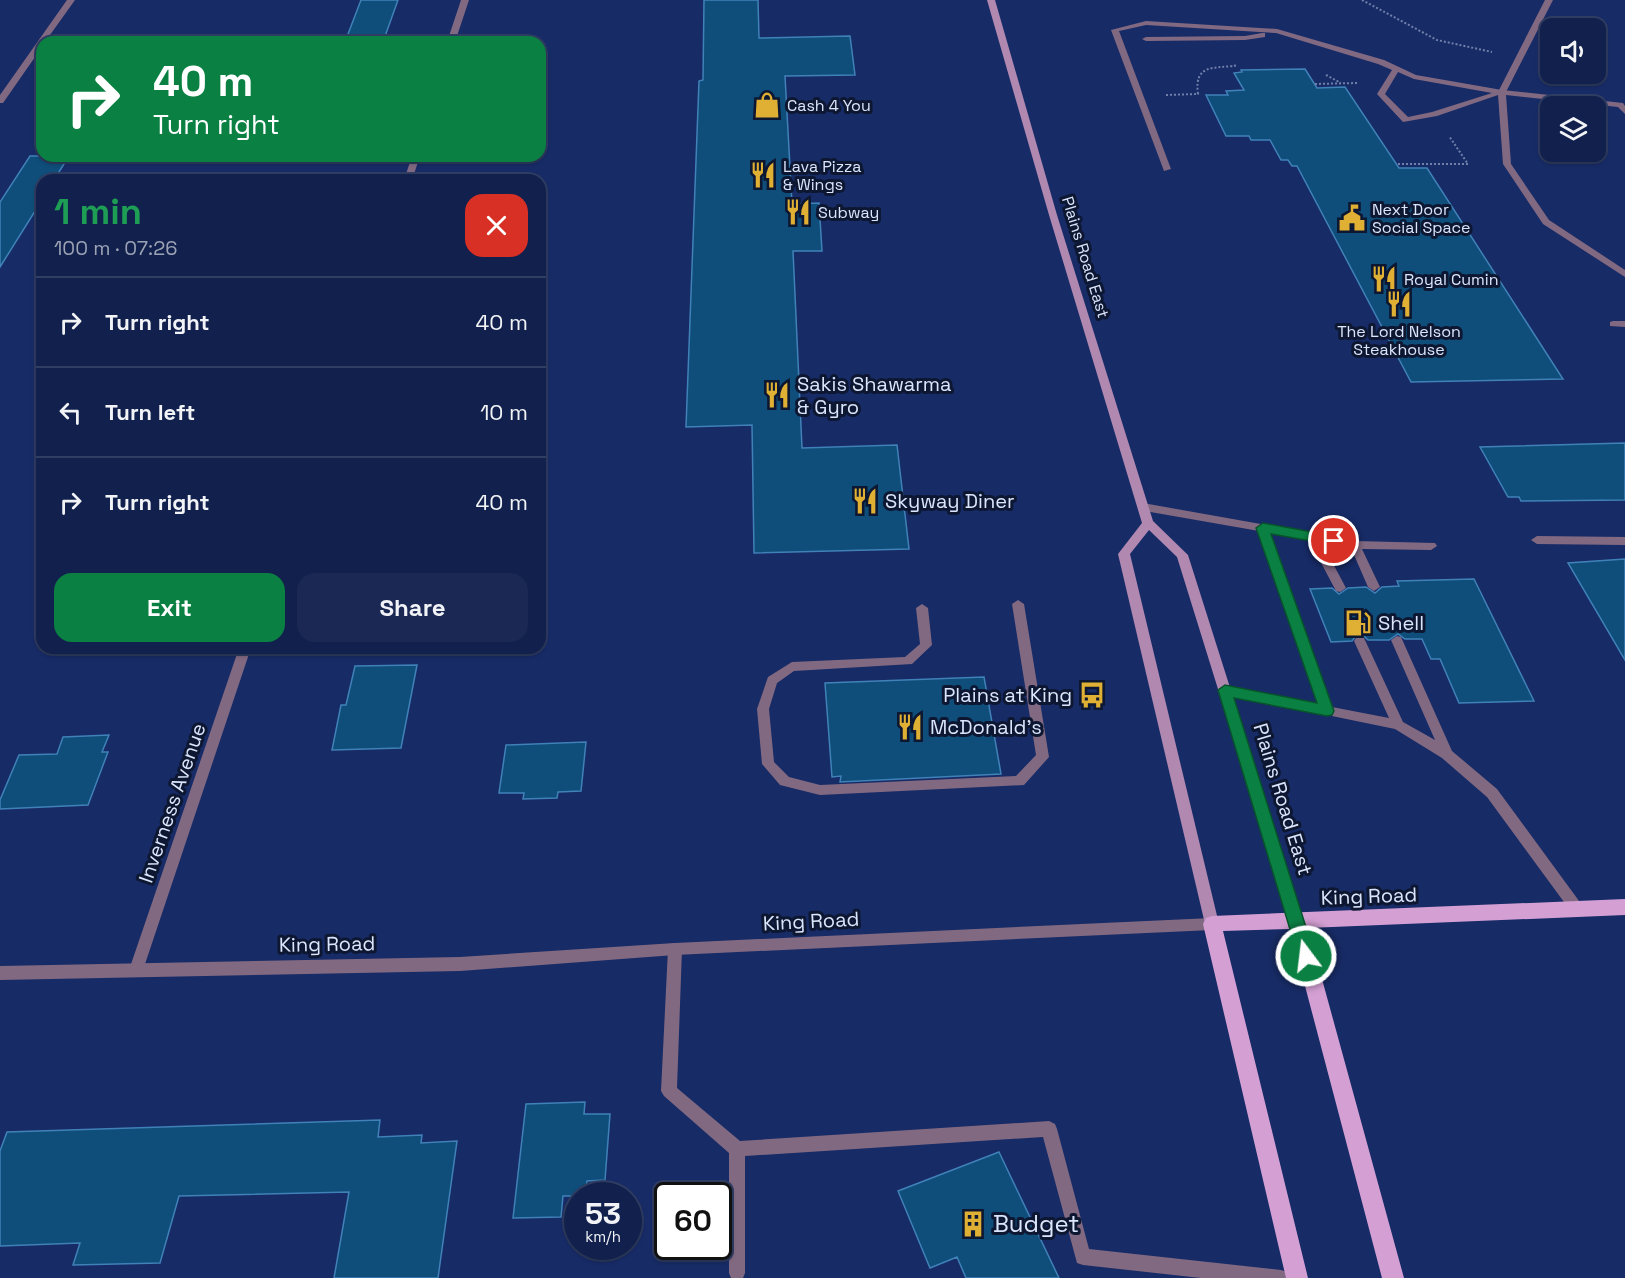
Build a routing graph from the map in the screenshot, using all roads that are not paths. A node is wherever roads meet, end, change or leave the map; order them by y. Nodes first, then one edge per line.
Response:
1 (71, 0) edge
2 (465, 0) edge
3 (991, 0) edge
4 (1549, 0) edge
5 (1277, 32) junction
6 (46, 36) edge
7 (453, 36) edge
8 (1146, 39) dead end
9 (36, 50) edge
10 (1396, 69) junction
11 (1502, 92) junction
12 (0, 101) edge
13 (1625, 112) edge
14 (1167, 170) dead end
15 (1625, 274) edge
16 (1613, 324) dead end
17 (1625, 324) edge
18 (1143, 507) junction
19 (1148, 523) junction
20 (1263, 528) junction
21 (1313, 537) junction
22 (1536, 540) dead end
23 (1625, 541) edge
24 (1355, 545) junction
25 (1431, 546) dead end
26 (1374, 587) dead end
27 (1340, 588) dead end
28 (1018, 604) dead end
29 (922, 608) dead end
30 (1397, 640) dead end
31 (1360, 641) dead end
32 (243, 654) edge
33 (1225, 690) junction
34 (1327, 711) junction
35 (1398, 725) junction
36 (1447, 754) junction
37 (1625, 906) edge
38 (1577, 909) junction
39 (1297, 921) junction
40 (1212, 924) junction
41 (675, 949) junction
42 (136, 970) junction
43 (0, 973) edge
44 (736, 1149) junction
45 (737, 1273) dead end
46 (1281, 1278) edge
47 (1297, 1278) edge
48 (1393, 1278) edge

1 - 6 street
2 - 7 street
3 - 18 main road, Plains Road East
4 - 11 street
5 - 8 street
5 - 10 street
5 - 14 street
9 - 12 street
10 - 11 street
10 - 11 street
11 - 13 street
11 - 15 street
16 - 17 street
18 - 19 main road, Plains Road East
18 - 20 street
19 - 33 main road, Plains Road East
19 - 40 main road
20 - 21 street
20 - 34 street
21 - 24 street
21 - 27 street
22 - 23 street
24 - 25 street
24 - 26 street
28 - 29 street
30 - 36 street
31 - 35 street
32 - 42 street, Inverness Avenue
33 - 34 street
33 - 39 main road, Plains Road East
34 - 35 street
35 - 36 street
36 - 38 street
37 - 38 main road, King Road
38 - 39 main road, King Road
39 - 40 main road, King Road
39 - 48 main road, Plains Road East
40 - 41 street, King Road
40 - 47 main road
41 - 42 street, King Road
41 - 44 street
42 - 43 street, King Road
44 - 45 street
44 - 46 street

